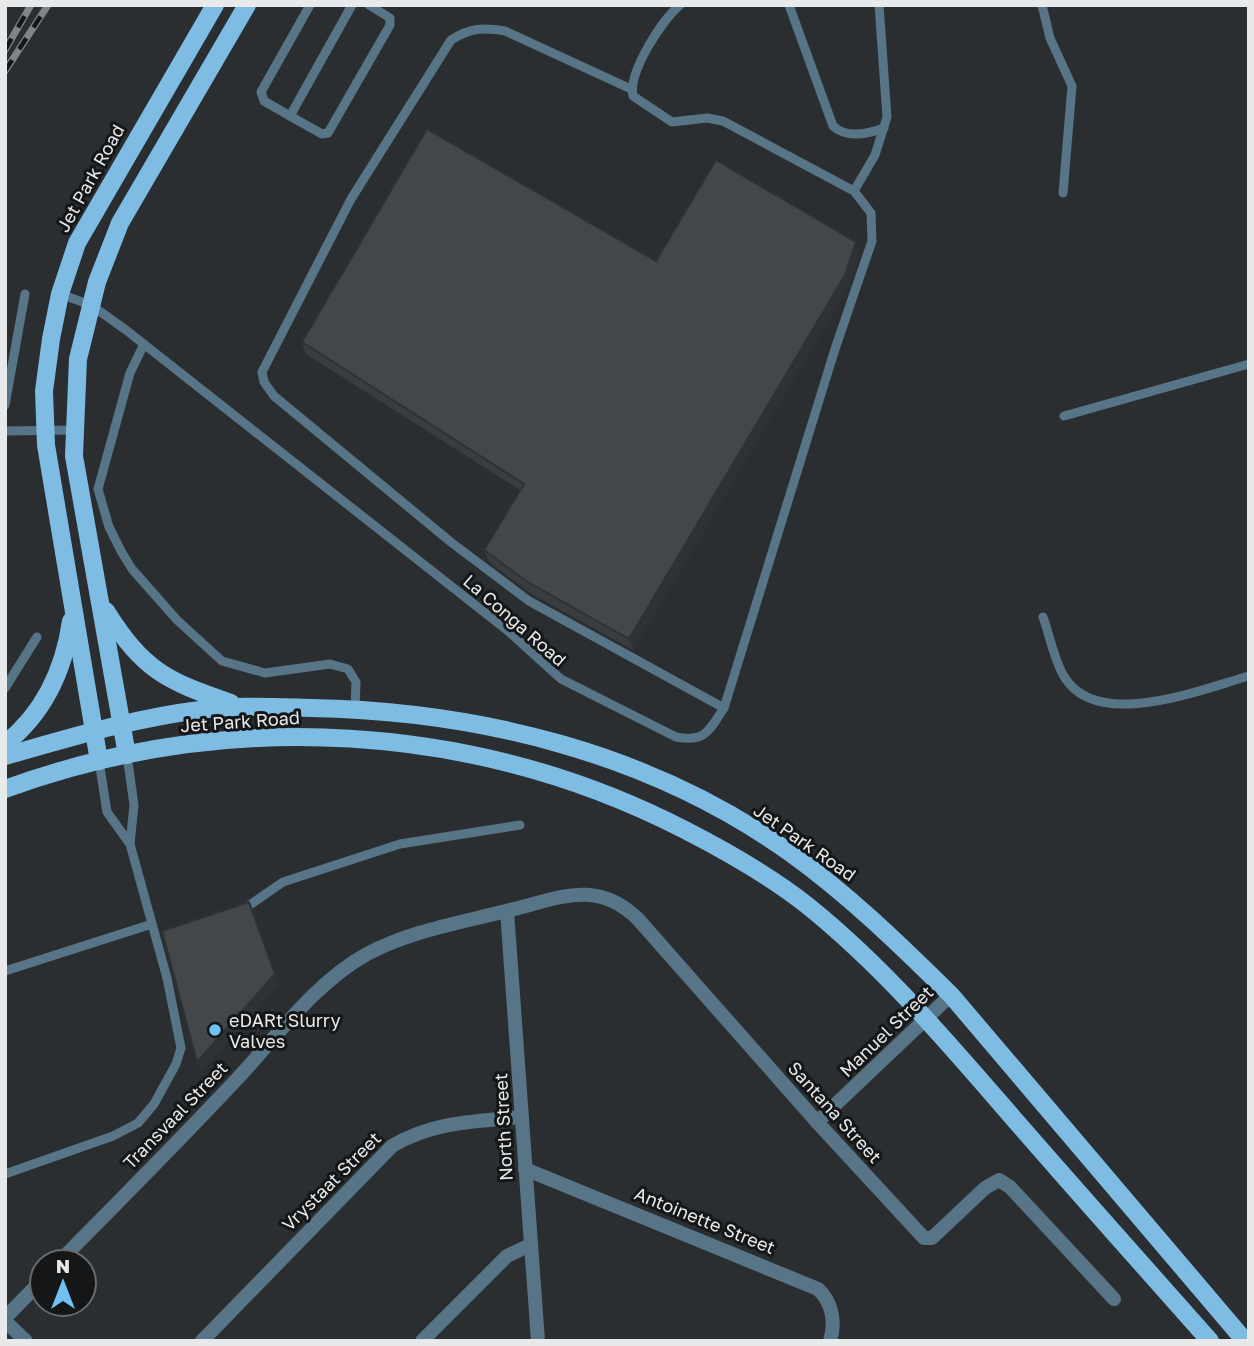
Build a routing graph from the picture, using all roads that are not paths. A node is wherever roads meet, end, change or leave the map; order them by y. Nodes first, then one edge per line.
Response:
1 (215, 5) edge
2 (247, 5) edge
3 (310, 5) edge
4 (352, 5) edge
5 (369, 5) edge
6 (680, 5) edge
7 (789, 5) edge
8 (879, 5) edge
9 (1042, 5) edge
10 (631, 89) junction
11 (290, 116) junction
12 (884, 128) junction
13 (854, 191) junction
14 (1063, 193) dead end
15 (25, 294) dead end
16 (60, 294) junction
17 (91, 305) junction
18 (144, 344) junction
19 (1249, 364) edge
20 (5, 405) edge
21 (1064, 416) dead end
22 (74, 430) junction
23 (5, 431) edge
24 (45, 431) junction
25 (100, 602) junction
26 (73, 606) junction
27 (1043, 617) dead end
28 (37, 637) dead end
29 (1249, 676) edge
30 (5, 688) edge
31 (239, 706) junction
32 (724, 708) junction
33 (355, 709) junction
34 (122, 724) junction
35 (95, 730) junction
36 (5, 744) edge
37 (127, 755) junction
38 (5, 757) edge
39 (99, 761) junction
40 (5, 789) edge
41 (520, 825) dead end
42 (130, 844) junction
43 (507, 911) junction
44 (235, 913) edge
45 (152, 924) junction
46 (169, 934) edge
47 (156, 939) junction
48 (5, 971) edge
49 (951, 995) junction
50 (929, 1019) junction
51 (522, 1117) junction
52 (817, 1122) junction
53 (525, 1169) junction
54 (5, 1174) edge
55 (530, 1245) junction
56 (72, 1248) edge
57 (28, 1295) edge
58 (1114, 1299) dead end
59 (5, 1320) edge
60 (26, 1341) edge
61 (202, 1341) edge
62 (422, 1341) edge
63 (538, 1341) edge
64 (830, 1341) edge
65 (1210, 1341) edge
66 (1245, 1341) edge

1 - 16 main road, Jet Park Road
2 - 17 main road
3 - 11 lane
4 - 11 lane
5 - 11 lane
6 - 10 lane
7 - 12 lane
8 - 12 lane
9 - 14 lane
10 - 13 lane
10 - 32 lane
12 - 13 lane
13 - 32 lane, La Conga Road
15 - 20 lane
16 - 17 lane, La Conga Road
16 - 24 main road, Jet Park Road
17 - 18 lane, La Conga Road
17 - 22 main road
18 - 32 lane, La Conga Road
18 - 33 lane
19 - 21 lane
22 - 24 lane
22 - 25 main road
23 - 24 lane
24 - 26 main road, Jet Park Road
25 - 31 main road
25 - 34 main road
26 - 35 main road, Jet Park Road
26 - 36 main road
27 - 29 lane
28 - 30 lane
31 - 33 main road, Jet Park Road
31 - 34 main road, Jet Park Road
33 - 49 main road, Jet Park Road
34 - 35 main road, Jet Park Road
34 - 37 main road
35 - 38 main road, Jet Park Road
35 - 39 main road, Jet Park Road
37 - 39 main road, Jet Park Road
37 - 42 lane
37 - 50 main road, Jet Park Road
39 - 40 main road, Jet Park Road
39 - 42 lane
41 - 44 lane
42 - 45 lane
43 - 51 street, North Street
43 - 52 street, Santana Street
43 - 56 street, Transvaal Street
45 - 47 lane
45 - 48 lane
46 - 47 lane
47 - 54 lane
49 - 50 street, Manuel Street
49 - 66 main road, Jet Park Road
50 - 52 street, Manuel Street
50 - 65 main road, Jet Park Road
51 - 53 street, North Street
51 - 61 street, Vrystaat Street
52 - 58 street, Santana Street
53 - 55 street, North Street
53 - 64 street, Antoinette Street
55 - 62 street
55 - 63 street, North Street
57 - 59 street
59 - 60 street

